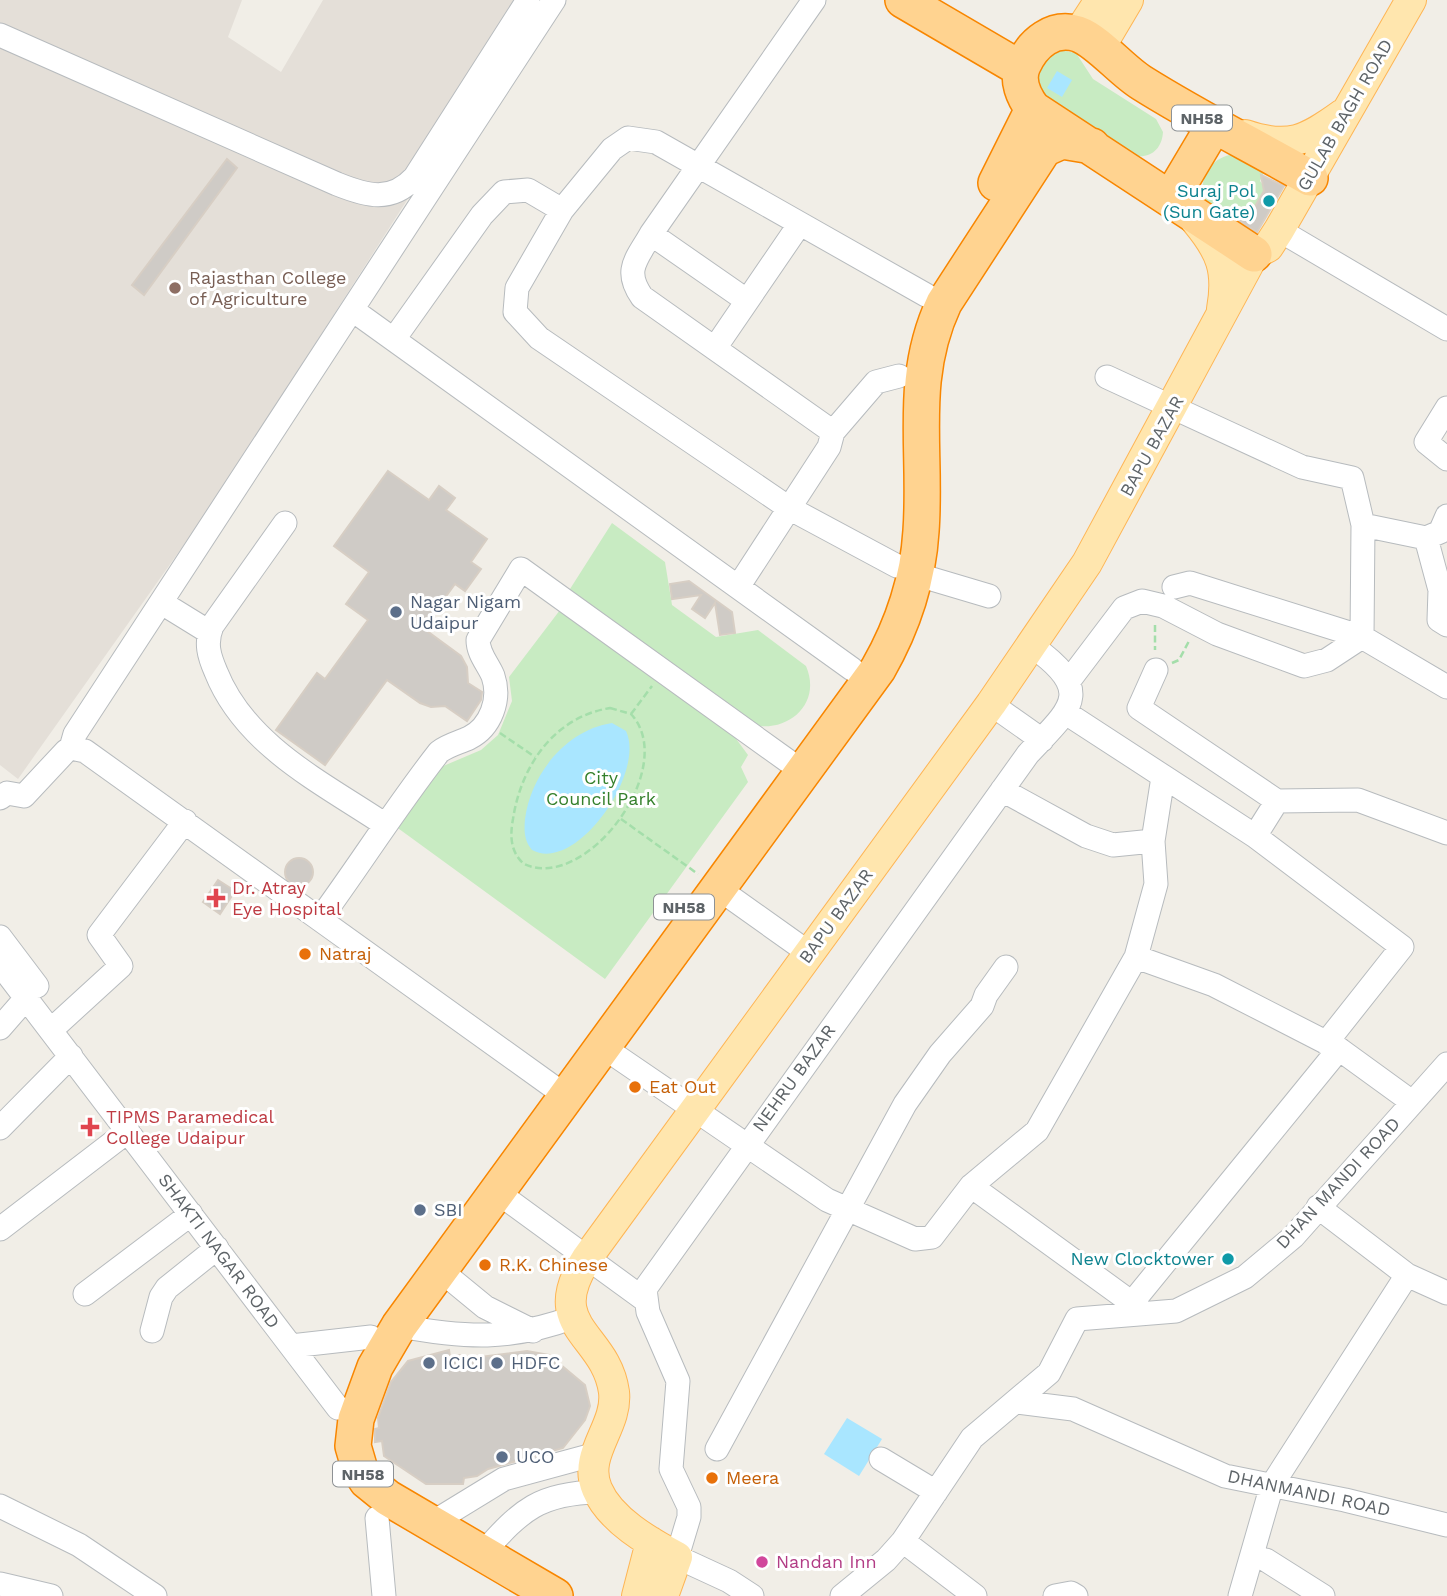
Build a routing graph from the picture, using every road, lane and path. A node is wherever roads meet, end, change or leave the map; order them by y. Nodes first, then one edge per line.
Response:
1 (528, 0) edge
2 (554, 0) edge
3 (814, 0) edge
4 (903, 0) edge
5 (946, 0) edge
6 (1100, 0) edge
7 (1128, 0) edge
8 (1411, 0) edge
9 (0, 35) edge
10 (1089, 42) junction
11 (1026, 59) junction
12 (1033, 109) junction
13 (1349, 110) junction
14 (1214, 124) junction
15 (1092, 146) junction
16 (697, 165) junction
17 (1310, 178) junction
18 (1171, 198) junction
19 (562, 210) junction
20 (799, 225) junction
21 (652, 234) junction
22 (1267, 242) junction
23 (926, 295) junction
24 (746, 300) junction
25 (354, 311) junction
26 (1220, 320) junction
27 (1447, 329) edge
28 (394, 339) junction
29 (715, 348) junction
30 (899, 376) junction
31 (1107, 377) dead end
32 (1174, 407) junction
33 (1447, 408) edge
34 (833, 432) junction
35 (1447, 459) edge
36 (789, 508) junction
37 (1447, 516) edge
38 (285, 523) dead end
39 (1363, 525) junction
40 (1426, 538) junction
41 (906, 570) junction
42 (738, 587) junction
43 (1174, 587) dead end
44 (989, 596) dead end
45 (162, 603) junction
46 (1154, 604) junction
47 (1198, 624) junction
48 (1447, 625) edge
49 (209, 632) junction
50 (1362, 637) junction
51 (1032, 646) junction
52 (852, 669) junction
53 (1156, 670) junction
54 (663, 671) junction
55 (1068, 682) junction
56 (1447, 685) edge
57 (991, 704) junction
58 (1066, 713) junction
59 (631, 715) junction
60 (486, 723) junction
61 (1042, 740) junction
62 (71, 748) junction
63 (535, 757) junction
64 (788, 761) junction
65 (1163, 777) junction
66 (1002, 790) junction
67 (0, 798) edge
68 (1277, 801) junction
69 (621, 819) junction
70 (185, 821) junction
71 (384, 824) junction
72 (1447, 833) edge
73 (1255, 836) junction
74 (1153, 841) junction
75 (712, 883) junction
76 (320, 919) junction
77 (0, 937) edge
78 (809, 953) junction
79 (1136, 957) junction
80 (0, 964) edge
81 (1006, 967) dead end
82 (27, 998) junction
83 (48, 1026) junction
84 (0, 1028) edge
85 (1332, 1046) junction
86 (603, 1047) junction
87 (71, 1056) junction
88 (1447, 1064) edge
89 (552, 1086) junction
90 (1412, 1102) junction
91 (694, 1111) junction
92 (0, 1128) edge
93 (128, 1132) junction
94 (745, 1146) junction
95 (971, 1186) junction
96 (497, 1192) junction
97 (1318, 1207) junction
98 (846, 1208) junction
99 (191, 1214) junction
100 (0, 1229) edge
101 (217, 1248) junction
102 (587, 1258) junction
103 (440, 1270) junction
104 (1407, 1275) junction
105 (1447, 1293) edge
106 (85, 1294) dead end
107 (645, 1300) junction
108 (1126, 1310) junction
109 (573, 1317) junction
110 (152, 1331) dead end
111 (533, 1331) junction
112 (385, 1332) junction
113 (291, 1346) junction
114 (1017, 1402) junction
115 (338, 1408) junction
116 (717, 1449) dead end
117 (596, 1454) junction
118 (881, 1459) dead end
119 (1272, 1485) junction
120 (598, 1492) junction
121 (936, 1492) junction
122 (0, 1506) edge
123 (377, 1518) junction
124 (432, 1523) junction
125 (1447, 1525) edge
126 (903, 1541) junction
127 (651, 1542) junction
128 (484, 1552) junction
129 (677, 1557) junction
130 (1265, 1560) dead end
131 (0, 1584) edge
132 (654, 1595) edge
133 (51, 1596) edge
134 (155, 1596) edge
135 (384, 1596) edge
136 (515, 1596) edge
137 (555, 1596) edge
138 (752, 1596) edge
139 (842, 1596) edge
140 (975, 1596) edge
141 (1055, 1596) edge
142 (1076, 1596) edge
143 (1240, 1596) edge
144 (1323, 1596) edge

1 - 9 street
2 - 25 street
3 - 16 street
4 - 11 highway
5 - 11 highway
6 - 10 main road
7 - 10 main road
8 - 13 main road, GULAB BAGH ROAD
10 - 11 highway
10 - 14 highway, NH58
11 - 12 highway
12 - 15 highway, NH58
12 - 23 highway, NH58
13 - 14 main road
13 - 17 main road, GULAB BAGH ROAD
14 - 17 highway, NH58
14 - 18 highway
15 - 18 highway, NH58
15 - 41 highway, NH58
16 - 19 street
16 - 20 street
16 - 21 street
17 - 22 main road, GULAB BAGH ROAD
18 - 22 highway, NH58
18 - 26 main road
19 - 28 street
19 - 36 street
20 - 23 street
20 - 24 street
21 - 24 street
21 - 29 street
22 - 26 main road, BAPU BAZAR
22 - 27 street
23 - 30 highway, NH58
24 - 29 street
25 - 28 street
25 - 45 street
26 - 32 main road, BAPU BAZAR
28 - 42 street
29 - 34 street
30 - 34 street
30 - 41 highway, NH58
31 - 32 street
32 - 39 street
32 - 51 main road, BAPU BAZAR
33 - 35 street
34 - 36 street
36 - 41 street
36 - 42 street
37 - 40 street
38 - 49 street
39 - 40 street
39 - 50 street
40 - 48 street
41 - 44 street
41 - 52 highway, NH58
41 - 75 highway, NH58
42 - 52 street
43 - 50 street
45 - 49 street
45 - 62 street
46 - 47 street
46 - 53 path
46 - 55 street
47 - 50 street
47 - 53 path
49 - 71 street
50 - 56 street
51 - 55 street
51 - 57 main road, BAPU BAZAR
52 - 64 highway, NH58
53 - 68 street
54 - 59 path
54 - 60 street
54 - 64 street
55 - 58 street
57 - 61 street
57 - 78 main road, BAPU BAZAR
58 - 61 street, NEHRU BAZAR
58 - 65 street
59 - 63 path
59 - 69 path
60 - 63 path
60 - 71 street
61 - 66 street, NEHRU BAZAR
62 - 67 street
62 - 70 street
63 - 69 path
64 - 75 highway, NH58
65 - 73 street
65 - 74 street
66 - 74 street
66 - 94 street, NEHRU BAZAR
68 - 72 street
68 - 73 street
69 - 75 path
70 - 76 street
70 - 83 street
71 - 76 street
73 - 85 street
74 - 79 street
75 - 78 street
75 - 86 highway, NH58
75 - 89 highway, NH58
76 - 89 street
77 - 83 street, SHAKTI NAGAR ROAD
78 - 91 main road, BAPU BAZAR
79 - 85 street
79 - 95 street
80 - 82 street, SHAKTI NAGAR ROAD
81 - 98 street
82 - 83 street, SHAKTI NAGAR ROAD
82 - 84 street
83 - 87 street, SHAKTI NAGAR ROAD
85 - 90 street
85 - 108 street
86 - 91 street
86 - 96 highway, NH58
87 - 92 street
87 - 93 street, SHAKTI NAGAR ROAD
88 - 90 street, DHAN MANDI ROAD
89 - 112 highway, NH58
90 - 97 street, DHAN MANDI ROAD
91 - 94 street
91 - 102 main road, BAPU BAZAR
93 - 99 street, SHAKTI NAGAR ROAD
93 - 100 street
94 - 98 street
94 - 107 street, NEHRU BAZAR
95 - 98 street
95 - 108 street
96 - 102 street
96 - 103 highway, NH58
97 - 104 street
97 - 108 street, DHAN MANDI ROAD
98 - 116 street
99 - 101 street, SHAKTI NAGAR ROAD
99 - 106 street
101 - 110 street
101 - 113 street, SHAKTI NAGAR ROAD
102 - 107 street
102 - 109 main road, BAPU BAZAR
103 - 111 street
103 - 112 highway, NH58
104 - 105 street
104 - 119 street
107 - 129 street
108 - 114 street, DHAN MANDI ROAD
109 - 111 street, SHAKTI NAGAR ROAD
109 - 117 main road
111 - 112 street, SHAKTI NAGAR ROAD
112 - 113 street, SHAKTI NAGAR ROAD
112 - 115 highway, NH58
112 - 124 highway, NH58
113 - 115 street, SHAKTI NAGAR ROAD
114 - 119 street, DHANMANDI ROAD
114 - 121 street
115 - 123 highway, NH58
117 - 120 main road
117 - 124 street
118 - 121 street
119 - 125 street, DHANMANDI ROAD
119 - 143 street
120 - 127 main road
120 - 128 street
121 - 126 street
122 - 134 street
123 - 135 street
123 - 136 highway, NH58
124 - 128 highway, NH58
126 - 139 street
126 - 140 street
127 - 129 main road
127 - 132 main road
128 - 137 highway, NH58
129 - 132 main road
129 - 138 street
130 - 144 street
131 - 133 street
141 - 142 street

